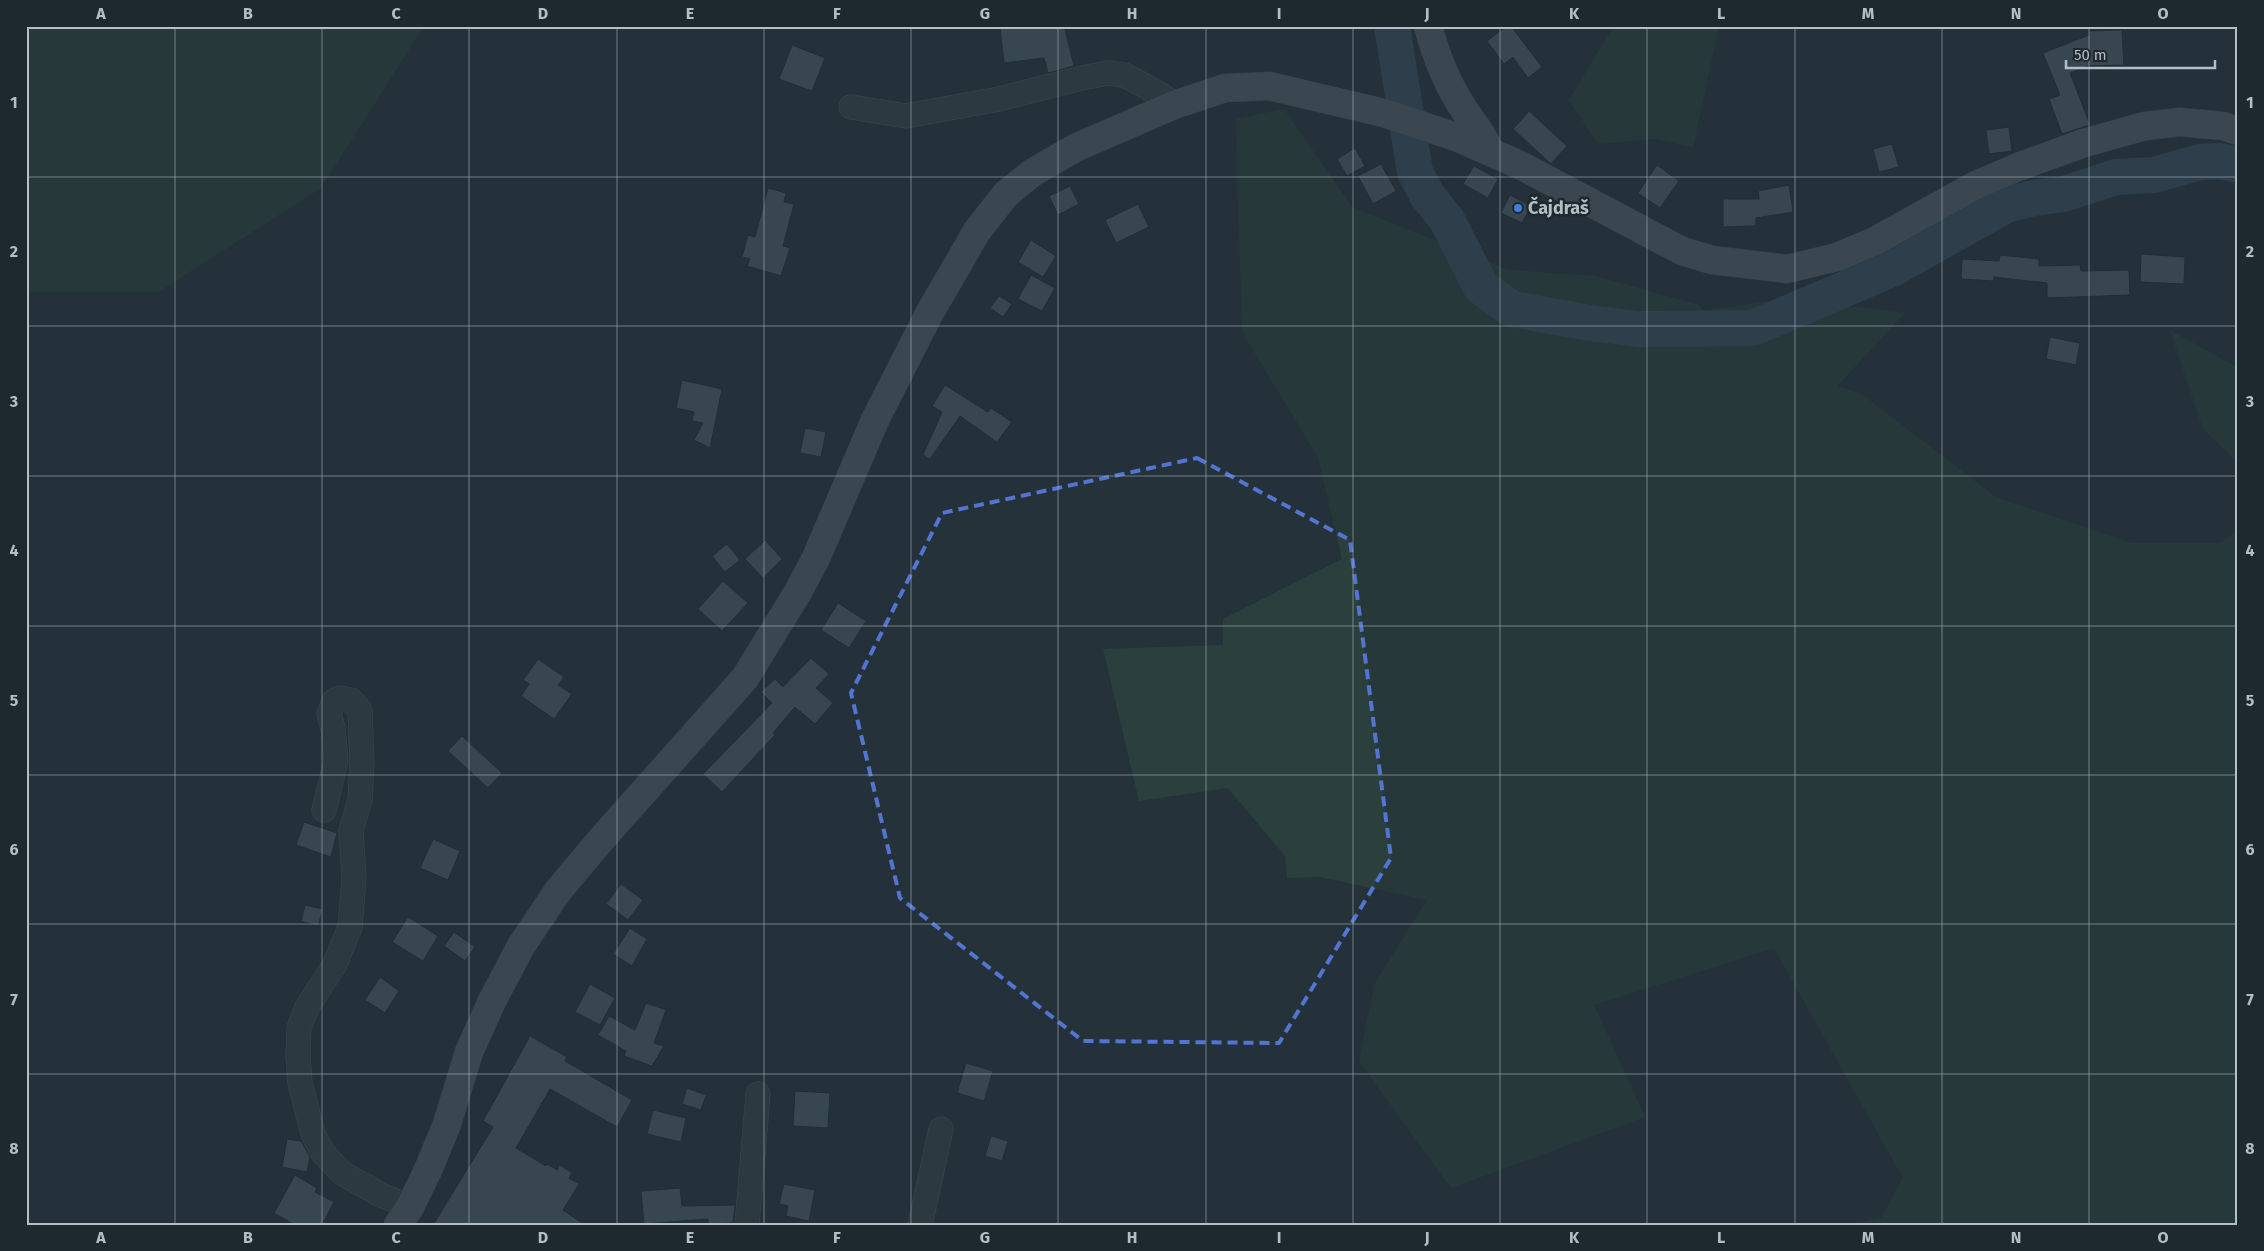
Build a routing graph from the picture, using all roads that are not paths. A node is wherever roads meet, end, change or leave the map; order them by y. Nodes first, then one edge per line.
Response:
1 (1428, 26) edge
2 (1174, 105) junction
3 (850, 107) dead end
4 (2238, 131) edge
5 (1489, 151) junction
6 (324, 810) dead end
7 (758, 1094) dead end
8 (942, 1129) dead end
9 (403, 1220) edge
10 (747, 1225) edge
11 (920, 1225) edge

1 - 5 main road
2 - 3 street
2 - 5 main road
2 - 9 main road
4 - 5 main road
6 - 9 street
7 - 10 street
8 - 11 street

